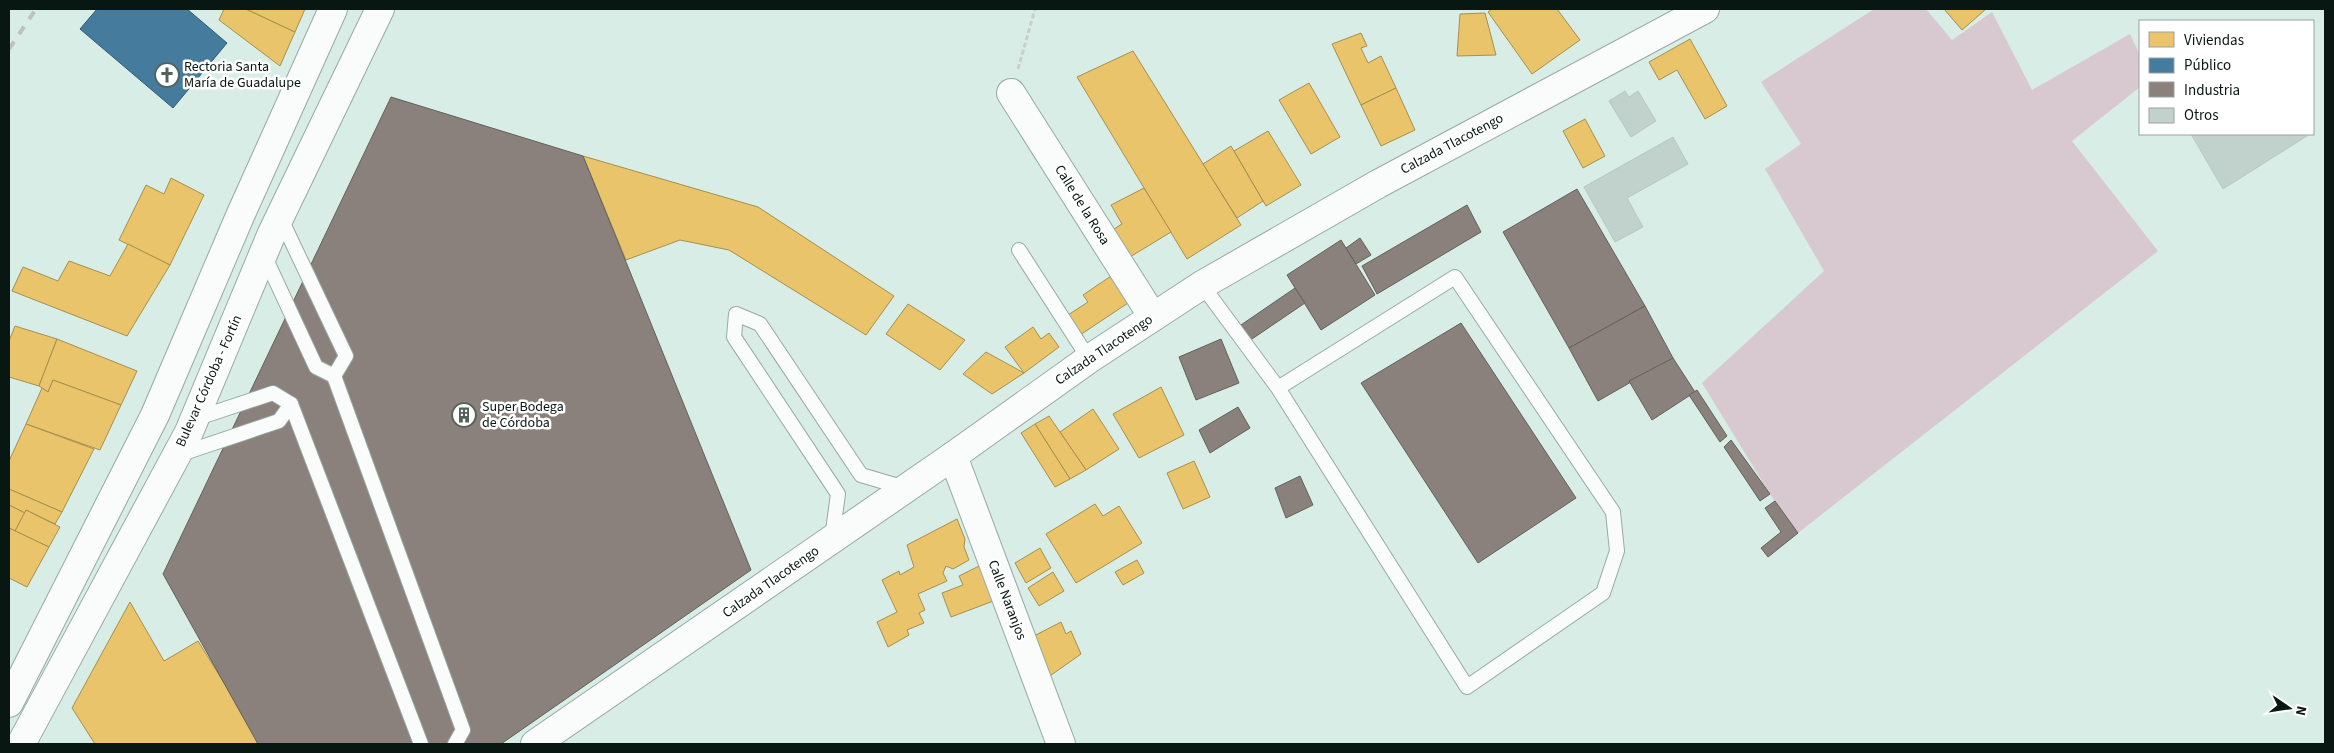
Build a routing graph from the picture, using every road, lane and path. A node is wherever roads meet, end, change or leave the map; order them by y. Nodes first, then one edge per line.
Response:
1 (333, 9) edge
2 (380, 9) edge
3 (1035, 9) edge
4 (1705, 9) edge
5 (1011, 93) joint
6 (240, 216) junction
7 (272, 235) junction
8 (1019, 250) dead end
9 (1202, 285) junction
10 (1153, 317) junction
11 (1089, 359) junction
12 (334, 376) junction
13 (1278, 388) junction
14 (291, 404) junction
15 (155, 415) junction
16 (191, 425) junction
17 (175, 456) junction
18 (953, 456) junction
19 (906, 489) junction
20 (832, 540) junction
21 (9, 703) edge
22 (20, 744) edge
23 (421, 744) edge
24 (455, 744) edge
25 (535, 744) edge
26 (1061, 744) edge

1 - 6 street
2 - 7 street, Bulevar Córdoba - Fortín
3 - 5 path
4 - 9 street, Calzada Tlacotengo
5 - 10 street, Calle de la Rosa
6 - 7 street
6 - 15 street
7 - 12 lane
7 - 12 lane
7 - 16 street, Bulevar Córdoba - Fortín
8 - 11 lane
9 - 10 street, Calzada Tlacotengo
9 - 13 lane
10 - 11 street, Calzada Tlacotengo
11 - 18 street, Calzada Tlacotengo
12 - 24 lane
13 - 13 lane
14 - 16 lane
14 - 17 lane
14 - 23 lane
15 - 16 street
15 - 21 street
16 - 17 street, Bulevar Córdoba - Fortín
17 - 22 street, Bulevar Córdoba - Fortín
18 - 19 street, Calzada Tlacotengo
18 - 26 street, Calle Naranjos
19 - 20 street, Calzada Tlacotengo
19 - 20 lane
20 - 25 street, Calzada Tlacotengo

